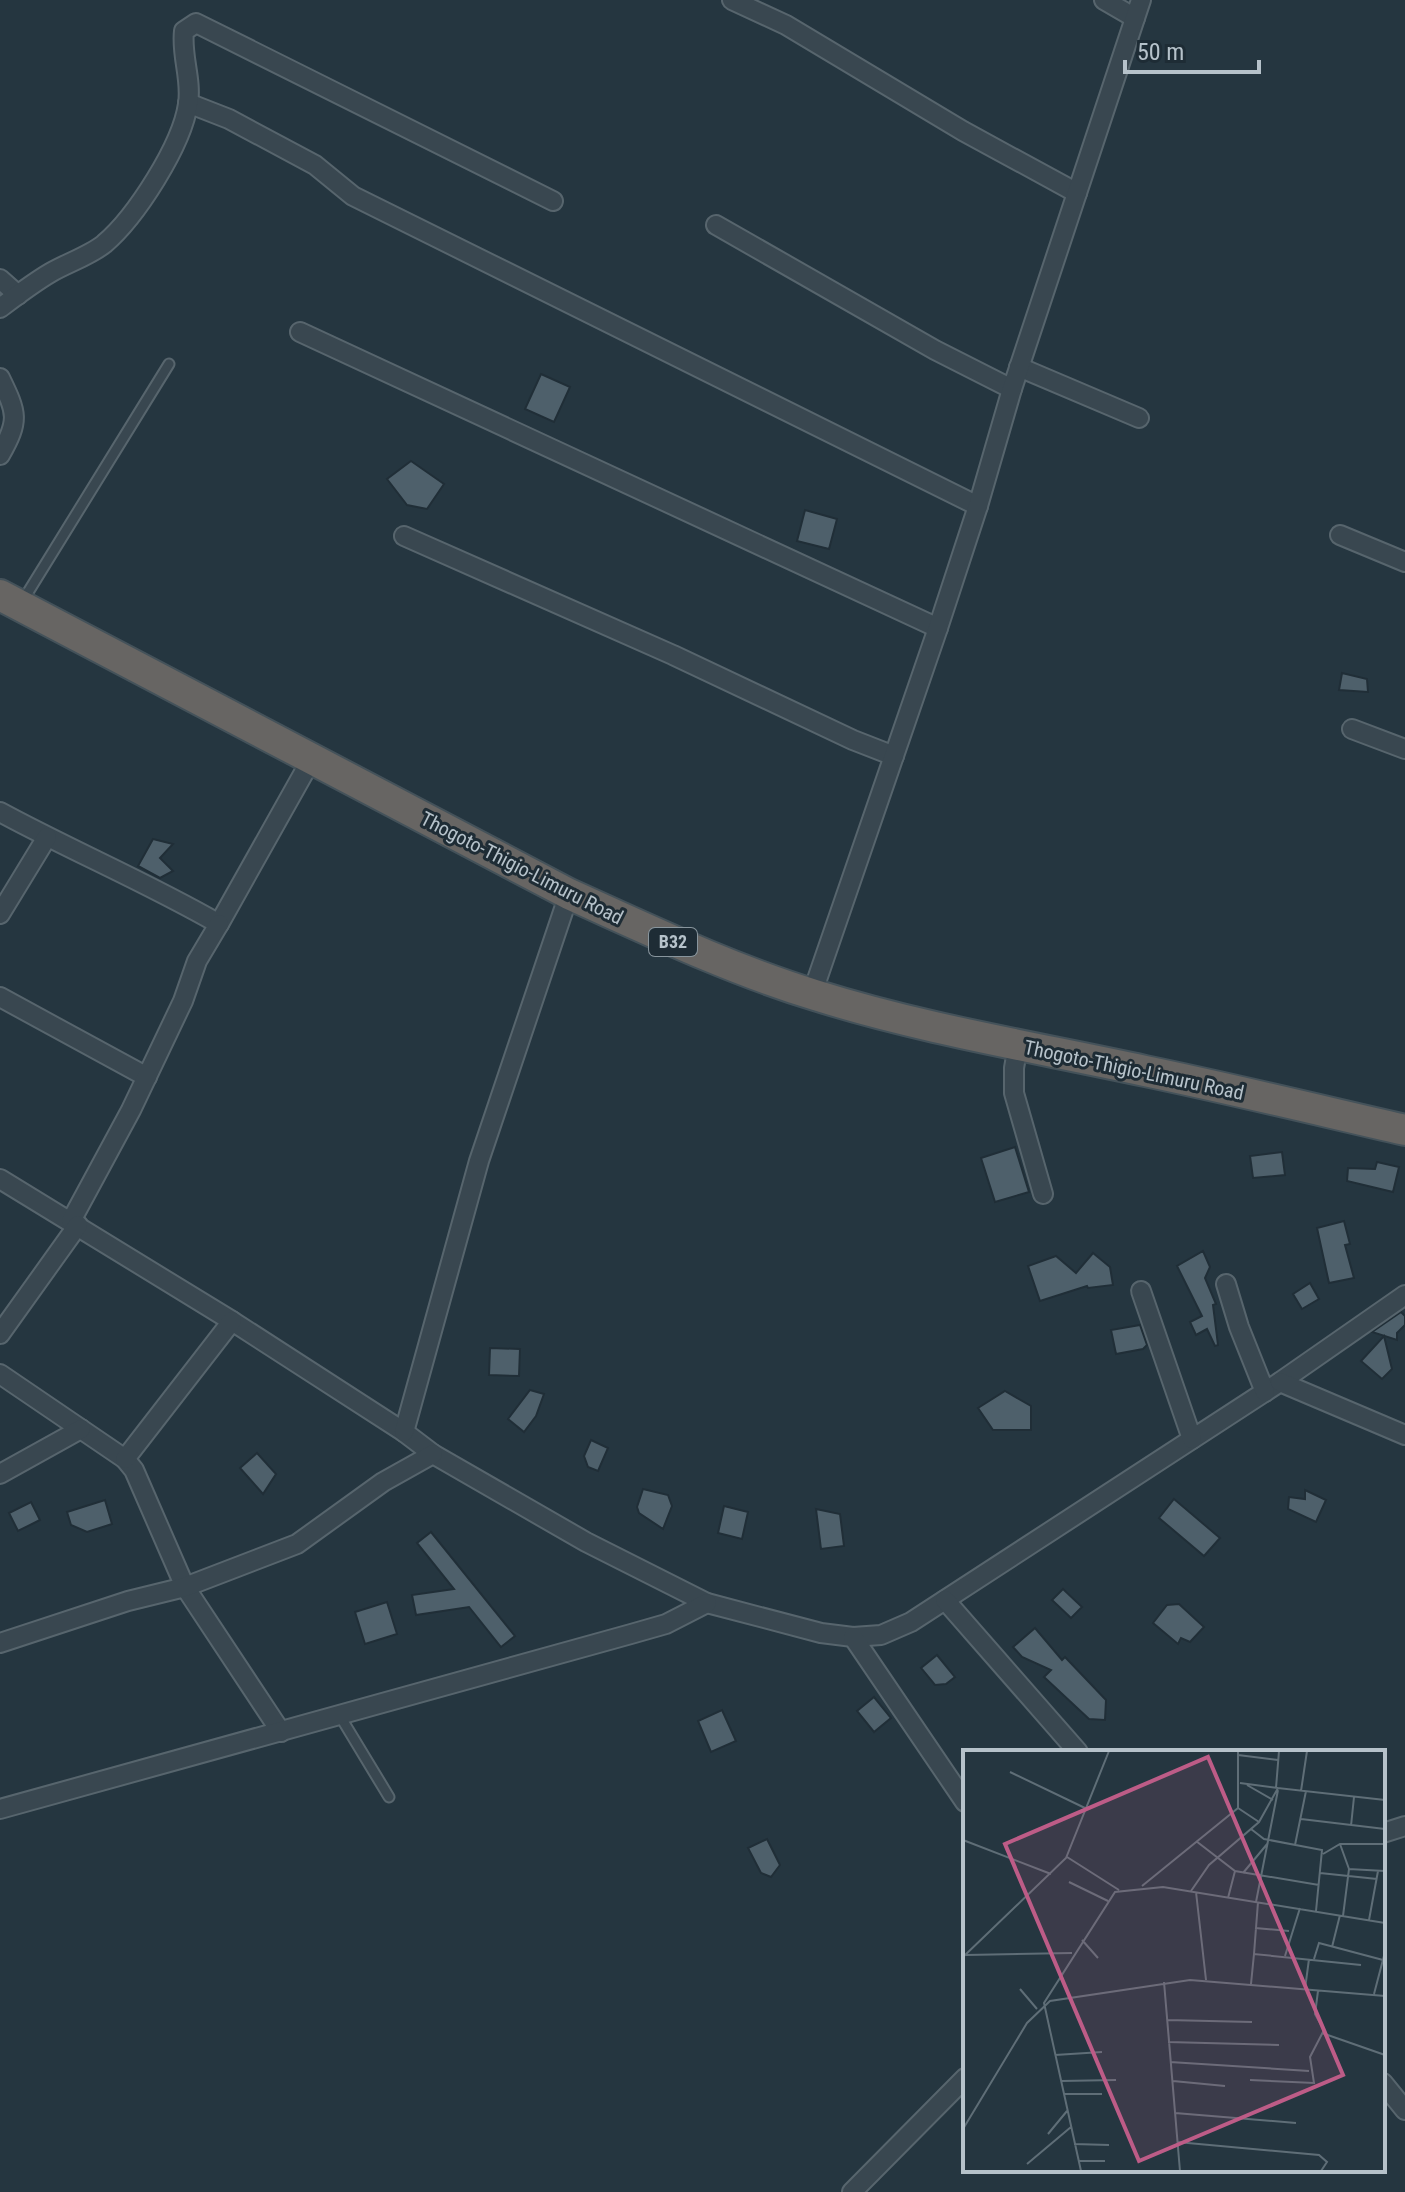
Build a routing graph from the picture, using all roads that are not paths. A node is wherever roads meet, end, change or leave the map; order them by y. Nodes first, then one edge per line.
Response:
1 (732, 0) edge
2 (1104, 0) edge
3 (1138, 9) edge
4 (188, 103) junction
5 (1077, 193) junction
6 (553, 201) dead end
7 (716, 225) dead end
8 (0, 279) edge
9 (18, 295) junction
10 (0, 308) edge
11 (300, 332) dead end
12 (169, 364) dead end
13 (1019, 367) junction
14 (0, 378) edge
15 (1012, 389) junction
16 (1139, 418) dead end
17 (0, 455) edge
18 (978, 506) junction
19 (1340, 535) dead end
20 (404, 536) dead end
21 (1405, 562) edge
22 (7, 604) edge
23 (938, 628) junction
24 (1352, 729) dead end
25 (1405, 749) edge
26 (894, 756) junction
27 (311, 760) junction
28 (0, 812) edge
29 (47, 837) junction
30 (569, 894) junction
31 (0, 914) edge
32 (219, 924) junction
33 (812, 994) junction
34 (0, 997) edge
35 (1018, 1045) junction
36 (147, 1077) junction
37 (1405, 1130) edge
38 (0, 1179) edge
39 (1043, 1194) dead end
40 (74, 1223) junction
41 (1226, 1284) dead end
42 (1141, 1291) dead end
43 (1405, 1295) edge
44 (232, 1321) junction
45 (0, 1334) edge
46 (0, 1374) edge
47 (1272, 1387) junction
48 (81, 1429) junction
49 (404, 1432) junction
50 (1405, 1435) edge
51 (1192, 1439) junction
52 (433, 1454) junction
53 (125, 1459) junction
54 (0, 1474) edge
55 (185, 1587) junction
56 (945, 1600) junction
57 (707, 1603) junction
58 (853, 1637) junction
59 (0, 1643) edge
60 (340, 1716) junction
61 (281, 1732) junction
62 (1076, 1750) edge
63 (389, 1797) dead end
64 (963, 1799) edge
65 (0, 1809) edge
66 (1405, 1826) edge
67 (1385, 1832) edge
68 (963, 2080) edge
69 (1385, 2085) edge
70 (1405, 2110) edge
71 (852, 2192) edge

1 - 5 street
2 - 3 street
3 - 5 street
4 - 6 street
4 - 9 street
4 - 18 street
5 - 13 street
7 - 15 street
8 - 9 street
9 - 10 street
11 - 23 street
12 - 22 lane
13 - 15 street
13 - 16 street
14 - 17 street
15 - 18 street
18 - 23 street
19 - 21 street
20 - 26 street
22 - 27 highway, Thogoto-Thigio-Limuru Road / B32
23 - 26 street
24 - 25 street
26 - 33 street
27 - 30 highway, Thogoto-Thigio-Limuru Road / B32
27 - 32 street
28 - 29 street
29 - 31 street
29 - 32 street
30 - 33 highway, Thogoto-Thigio-Limuru Road / B32
30 - 49 street
32 - 36 street
33 - 35 highway, Thogoto-Thigio-Limuru Road / B32
34 - 36 street
35 - 37 highway, Thogoto-Thigio-Limuru Road / B32
35 - 39 street
36 - 40 street
38 - 40 street
40 - 44 street
40 - 45 street
41 - 47 street
42 - 51 street
43 - 47 street
44 - 49 street
44 - 53 street
46 - 48 street
47 - 50 street
47 - 51 street
48 - 53 street
48 - 54 street
49 - 52 street
51 - 56 street
52 - 55 street
52 - 57 street
53 - 55 street
55 - 59 street
55 - 61 street
56 - 58 street
56 - 62 street
57 - 58 street
57 - 60 street
58 - 64 street
60 - 61 street
60 - 63 lane
61 - 65 street
66 - 67 street
68 - 71 street
69 - 70 street

